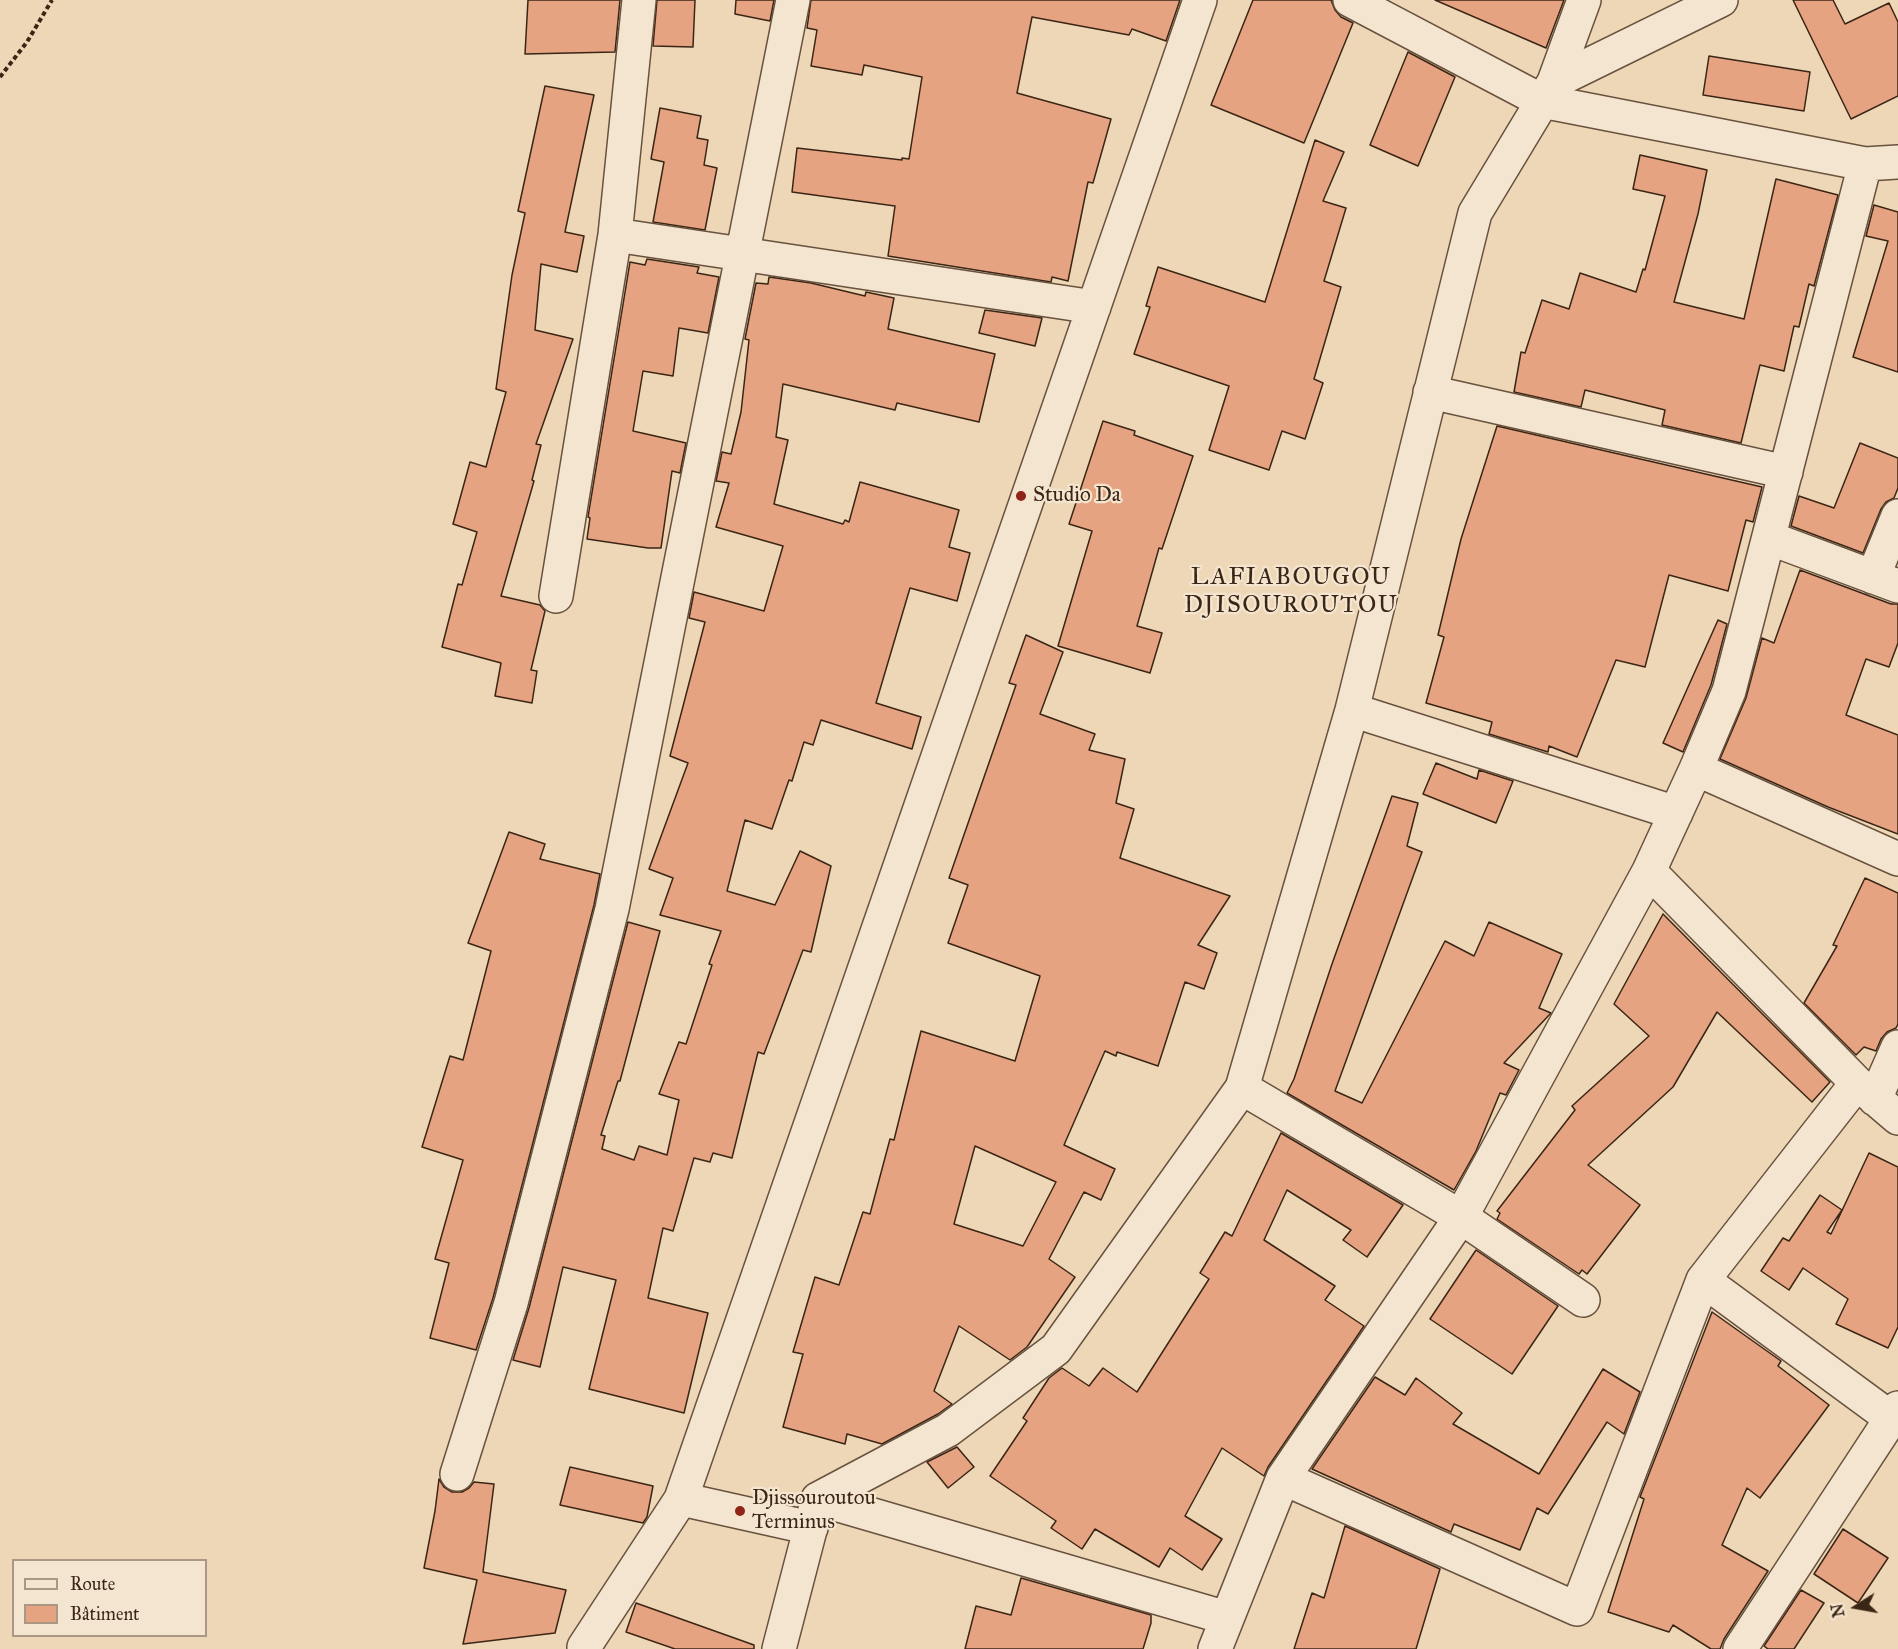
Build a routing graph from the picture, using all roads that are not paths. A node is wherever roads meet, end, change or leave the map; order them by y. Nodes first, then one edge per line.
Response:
1 (639, 0) edge
2 (793, 0) edge
3 (1200, 0) edge
4 (1350, 0) edge
5 (1584, 0) edge
6 (1721, 0) edge
7 (1548, 92) junction
8 (1898, 162) edge
9 (1865, 164) junction
10 (615, 235) junction
11 (742, 254) junction
12 (1094, 307) junction
13 (1430, 392) junction
14 (1786, 472) junction
15 (1898, 516) edge
16 (1769, 538) junction
17 (1885, 581) edge
18 (556, 596) dead end
19 (1352, 710) junction
20 (1696, 769) junction
21 (1676, 813) junction
22 (1898, 859) edge
23 (1649, 871) junction
24 (1898, 1047) edge
25 (1242, 1088) junction
26 (1877, 1100) edge
27 (1461, 1217) junction
28 (1703, 1280) junction
29 (1583, 1300) dead end
30 (1895, 1413) edge
31 (457, 1473) dead end
32 (1283, 1478) junction
33 (681, 1499) junction
34 (814, 1513) junction
35 (1227, 1618) junction
36 (581, 1648) edge
37 (779, 1649) edge
38 (1215, 1649) edge
39 (1740, 1649) edge

1 - 10 street
2 - 11 street
3 - 12 street
4 - 7 street
5 - 7 street
6 - 7 street
7 - 9 street
7 - 13 street
8 - 9 street
9 - 14 street
10 - 11 street
10 - 18 street
11 - 12 street
11 - 31 street
12 - 33 street
13 - 14 street
13 - 19 street
14 - 16 street
15 - 17 street
16 - 17 street
16 - 20 street
19 - 21 street
19 - 25 street
20 - 21 street
20 - 22 street
21 - 23 street
23 - 26 street
23 - 27 street
24 - 26 street
25 - 27 street
25 - 34 street
26 - 28 street
27 - 29 street
27 - 32 street
28 - 30 street
28 - 32 street
30 - 39 street
32 - 35 street
33 - 34 street
33 - 36 street
34 - 35 street
34 - 37 street
35 - 38 street

